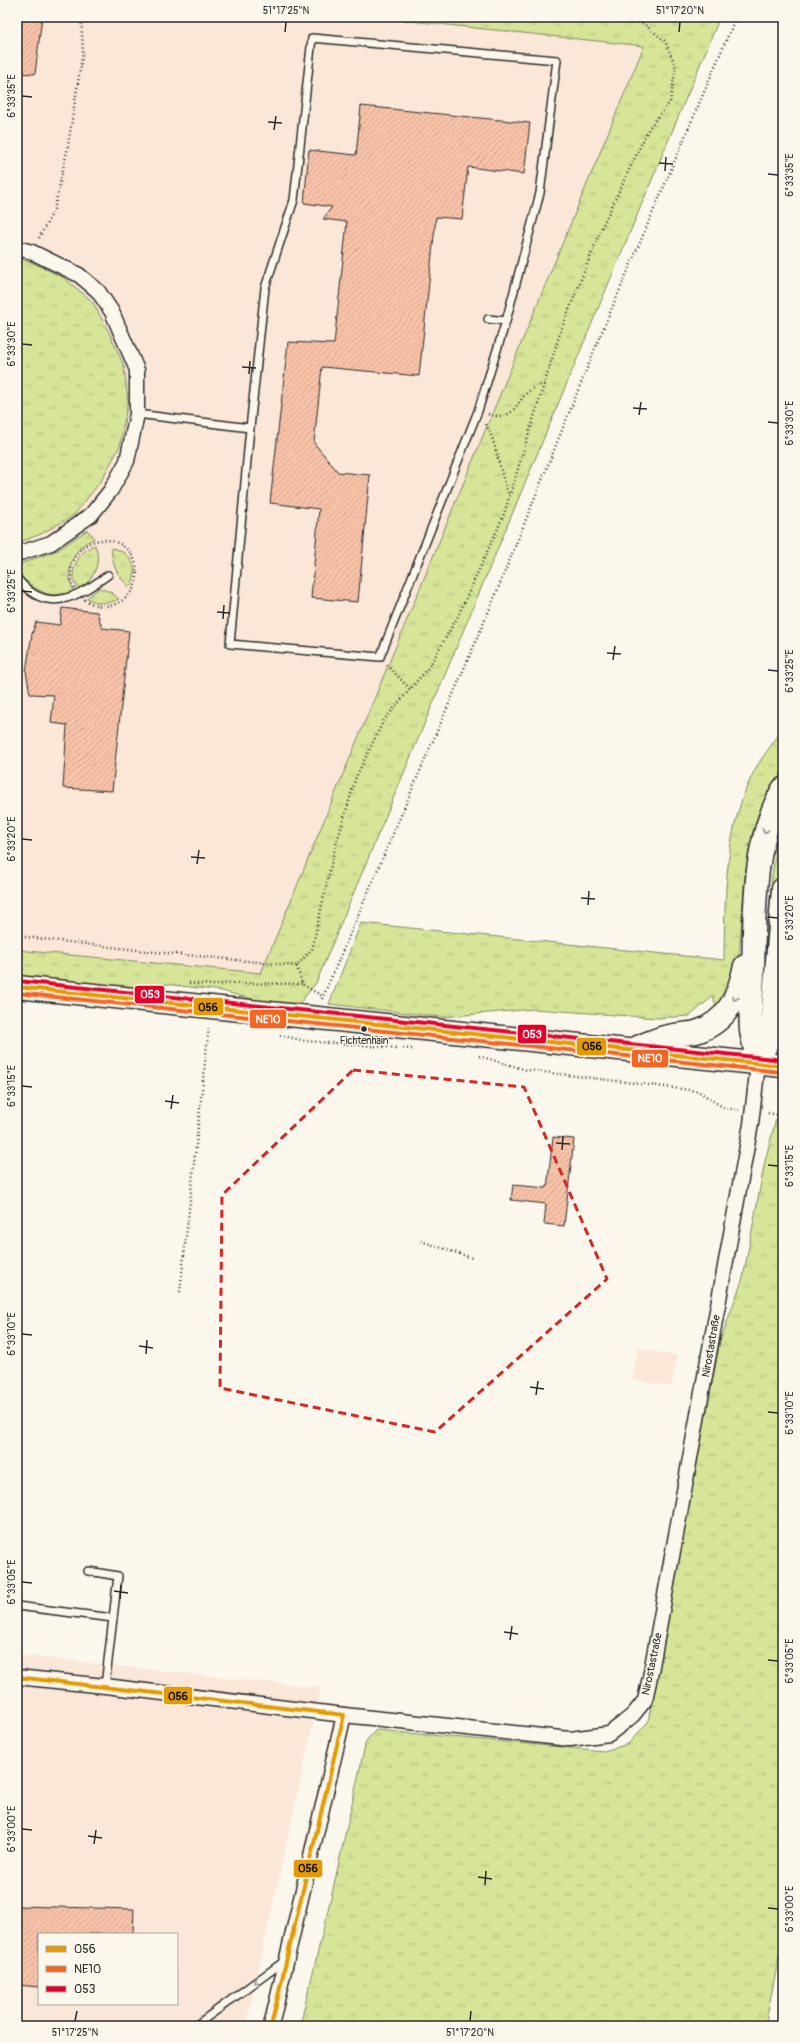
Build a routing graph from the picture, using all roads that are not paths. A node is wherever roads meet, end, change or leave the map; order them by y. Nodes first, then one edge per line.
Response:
1 (17, 248) edge
2 (488, 318) dead end
3 (506, 320) junction
4 (137, 414) junction
5 (250, 428) junction
6 (17, 554) edge
7 (108, 575) dead end
8 (17, 578) edge
9 (783, 789) edge
10 (783, 889) edge
11 (755, 920) junction
12 (775, 982) junction
13 (17, 987) edge
14 (783, 1007) edge
15 (631, 1050) junction
16 (758, 1064) junction
17 (783, 1066) edge
18 (88, 1571) dead end
19 (17, 1606) edge
20 (113, 1618) junction
21 (17, 1677) edge
22 (105, 1686) junction
23 (344, 1715) junction
24 (288, 1959) junction
25 (195, 2026) edge
26 (271, 2026) edge

1 - 4 street
2 - 3 lane
3 - 5 lane
3 - 5 lane
4 - 5 lane
4 - 6 street
7 - 8 lane
9 -> 11 main road
10 - 12 main road
11 -> 15 main road
11 - 16 main road
12 - 14 main road
12 - 16 main road
13 - 15 main road
15 - 16 main road
16 - 17 main road
16 - 23 street, Nirostastraße
18 - 20 lane
19 - 20 lane
20 - 22 lane
21 - 22 street, Nirostastraße
22 - 23 street, Nirostastraße
23 - 24 street
24 -> 25 lane
24 - 26 street

